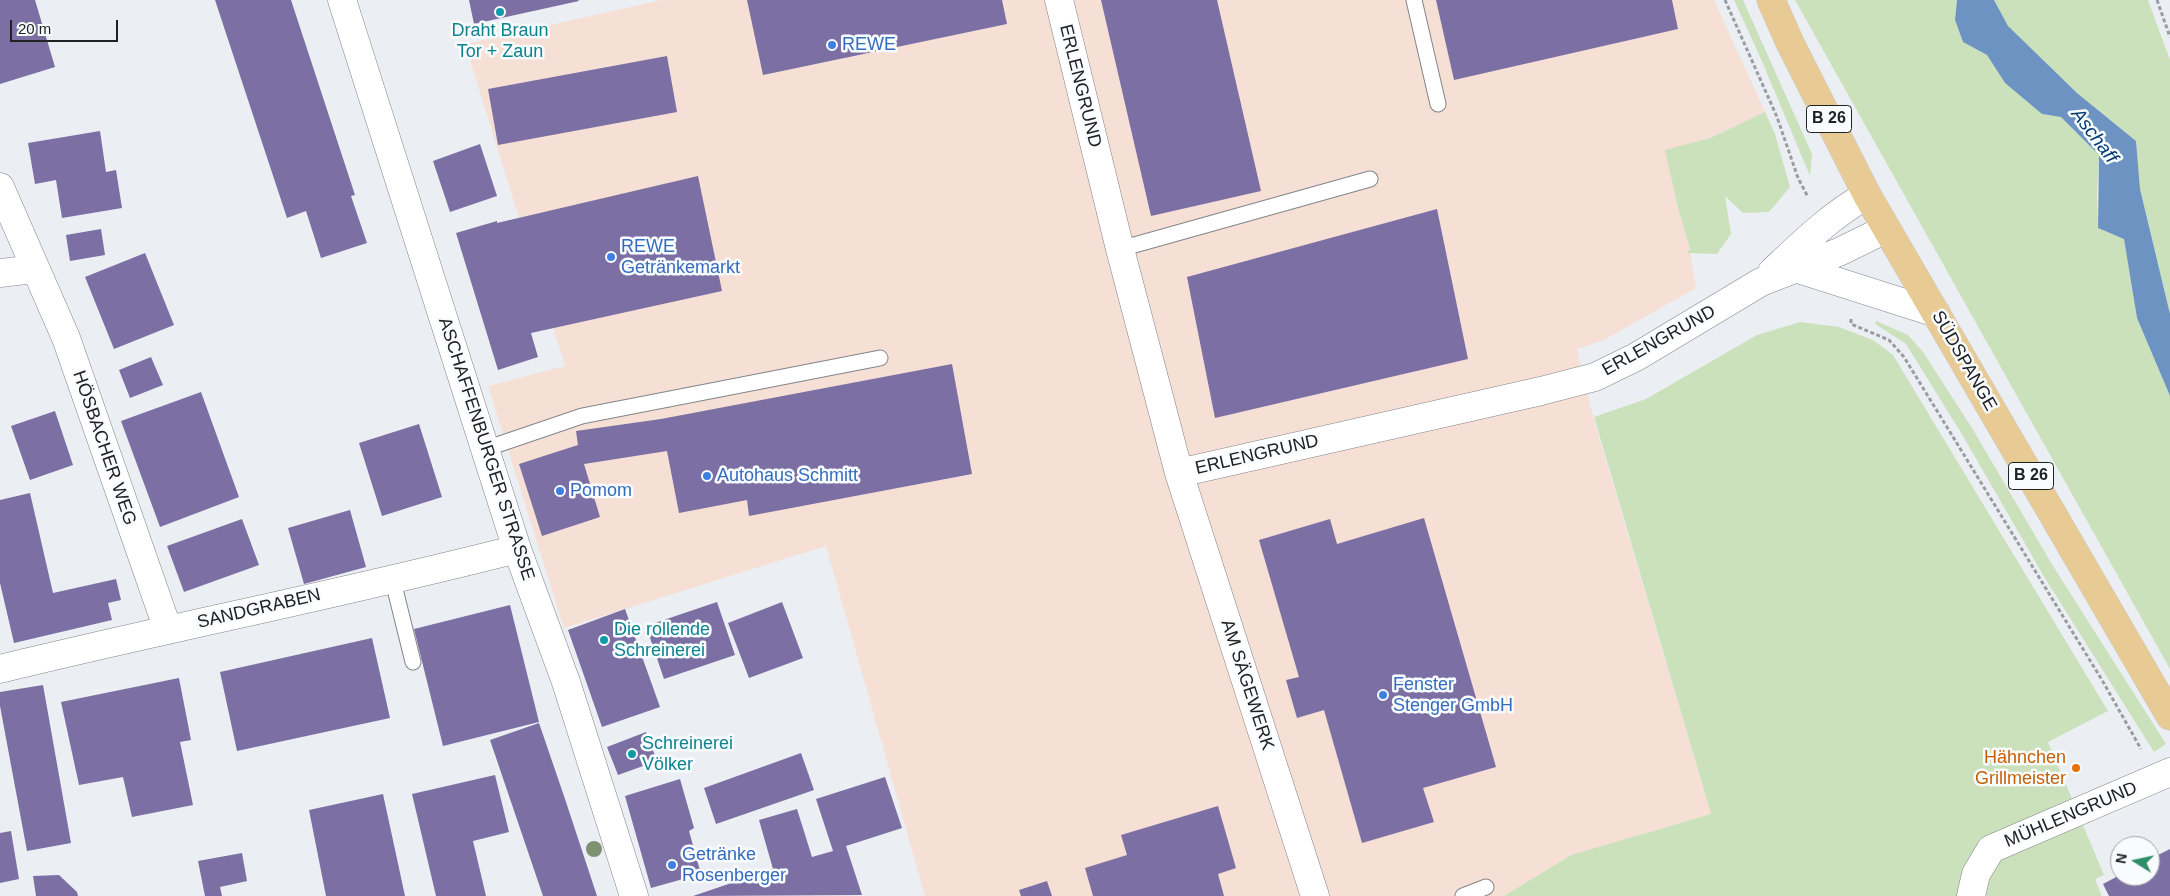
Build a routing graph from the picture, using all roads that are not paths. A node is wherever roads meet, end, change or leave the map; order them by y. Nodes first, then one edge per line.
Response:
1 (342, 0) edge
2 (1058, 0) edge
3 (1414, 0) edge
4 (1771, 0) edge
5 (1438, 104) dead end
6 (1370, 179) dead end
7 (0, 187) edge
8 (1867, 195) junction
9 (1886, 229) junction
10 (1120, 248) junction
11 (34, 269) junction
12 (1798, 269) junction
13 (0, 273) edge
14 (1762, 282) junction
15 (1936, 313) junction
16 (880, 358) dead end
17 (485, 449) junction
18 (1179, 474) junction
19 (517, 549) junction
20 (393, 581) junction
21 (168, 630) junction
22 (413, 662) dead end
23 (0, 669) edge
24 (2170, 716) edge
25 (2164, 775) edge
26 (1486, 887) dead end
27 (634, 896) edge
28 (1315, 896) edge
29 (1463, 896) edge
30 (1971, 896) edge

1 - 17 street, ASCHAFFENBURGER STRASSE
2 - 10 street, ERLENGRUND
3 - 5 lane
4 - 8 main road, SÜDSPANGE / B 26
6 - 10 lane
7 - 11 street, HÖSBACHER WEG
8 - 9 main road, SÜDSPANGE / B 26
8 - 14 street, ERLENGRUND
9 - 12 street, ERLENGRUND
9 - 15 main road, SÜDSPANGE / B 26
10 - 18 street, ERLENGRUND
11 - 13 street
11 - 21 street, HÖSBACHER WEG
12 - 14 street, ERLENGRUND
12 - 15 street
14 - 18 street, ERLENGRUND
15 - 24 main road, SÜDSPANGE / B 26
16 - 17 lane
17 - 19 street, ASCHAFFENBURGER STRASSE
18 - 28 street, AM SÄGEWERK
19 - 20 street, SANDGRABEN
19 - 27 street, ASCHAFFENBURGER STRASSE
20 - 21 street, SANDGRABEN
20 - 22 lane
21 - 23 street, SANDGRABEN
25 - 30 street, MÜHLENGRUND
26 - 29 lane

